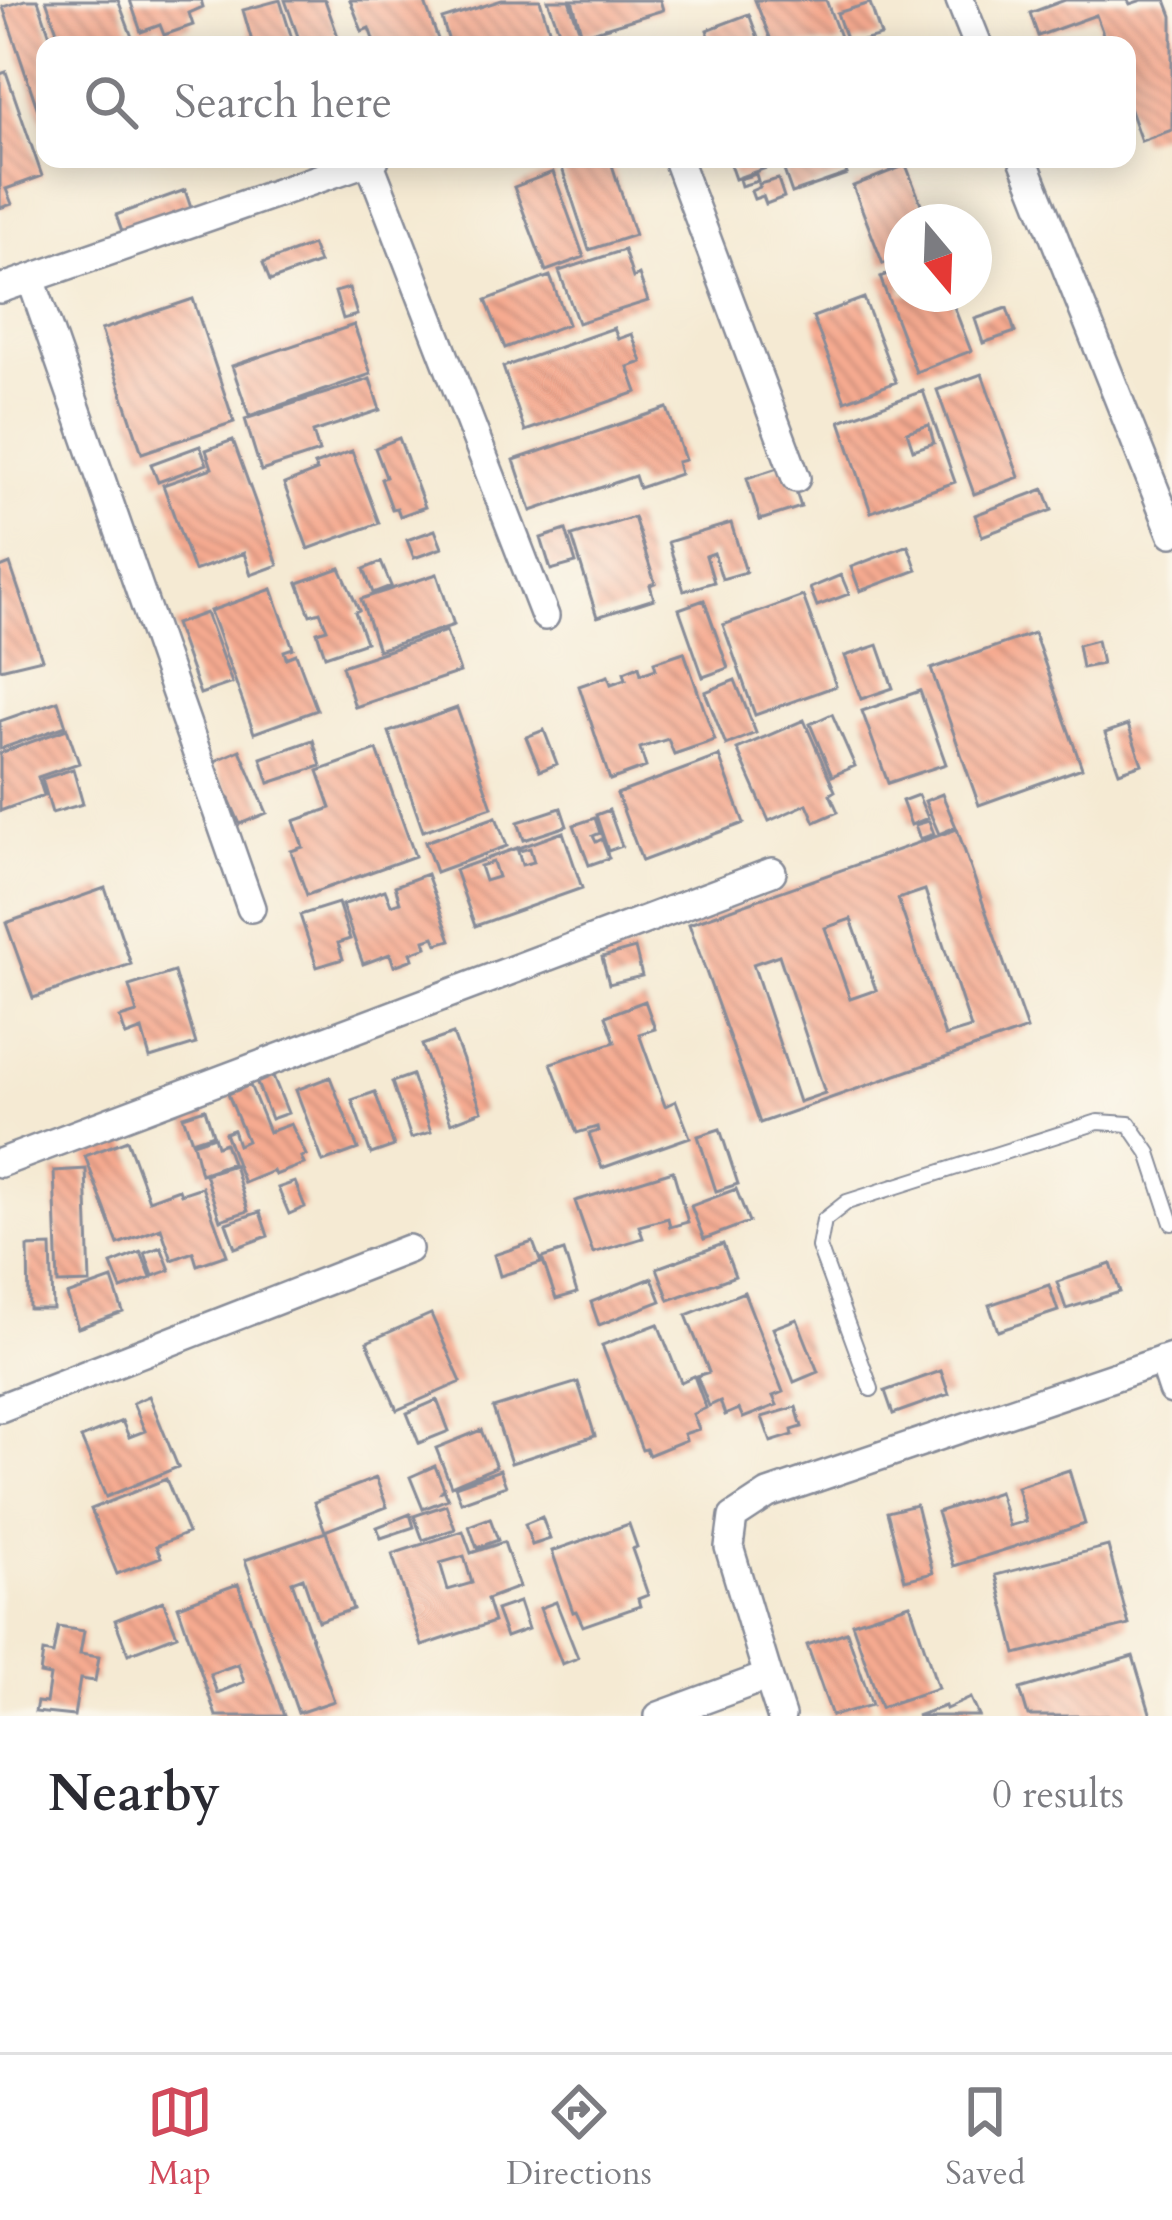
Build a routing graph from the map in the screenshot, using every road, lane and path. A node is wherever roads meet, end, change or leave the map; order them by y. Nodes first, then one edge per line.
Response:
1 (960, 0) edge
2 (974, 36) edge
3 (349, 168) edge
4 (375, 168) edge
5 (680, 168) edge
6 (1027, 168) edge
7 (31, 279) junction
8 (0, 289) edge
9 (796, 478) dead end
10 (1172, 533) edge
11 (545, 616) dead end
12 (772, 872) dead end
13 (251, 908) dead end
14 (0, 1163) edge
15 (1172, 1223) edge
16 (408, 1250) dead end
17 (1167, 1359) edge
18 (871, 1390) dead end
19 (1172, 1390) edge
20 (0, 1408) edge
21 (768, 1676) junction
22 (658, 1716) edge
23 (781, 1716) edge

1 - 2 street
3 - 7 street
4 - 11 street
5 - 9 street
6 - 10 street
7 - 8 street
7 - 13 street
12 - 14 street
15 - 18 lane
16 - 20 street
17 - 19 street
17 - 21 street
21 - 22 street
21 - 23 street

